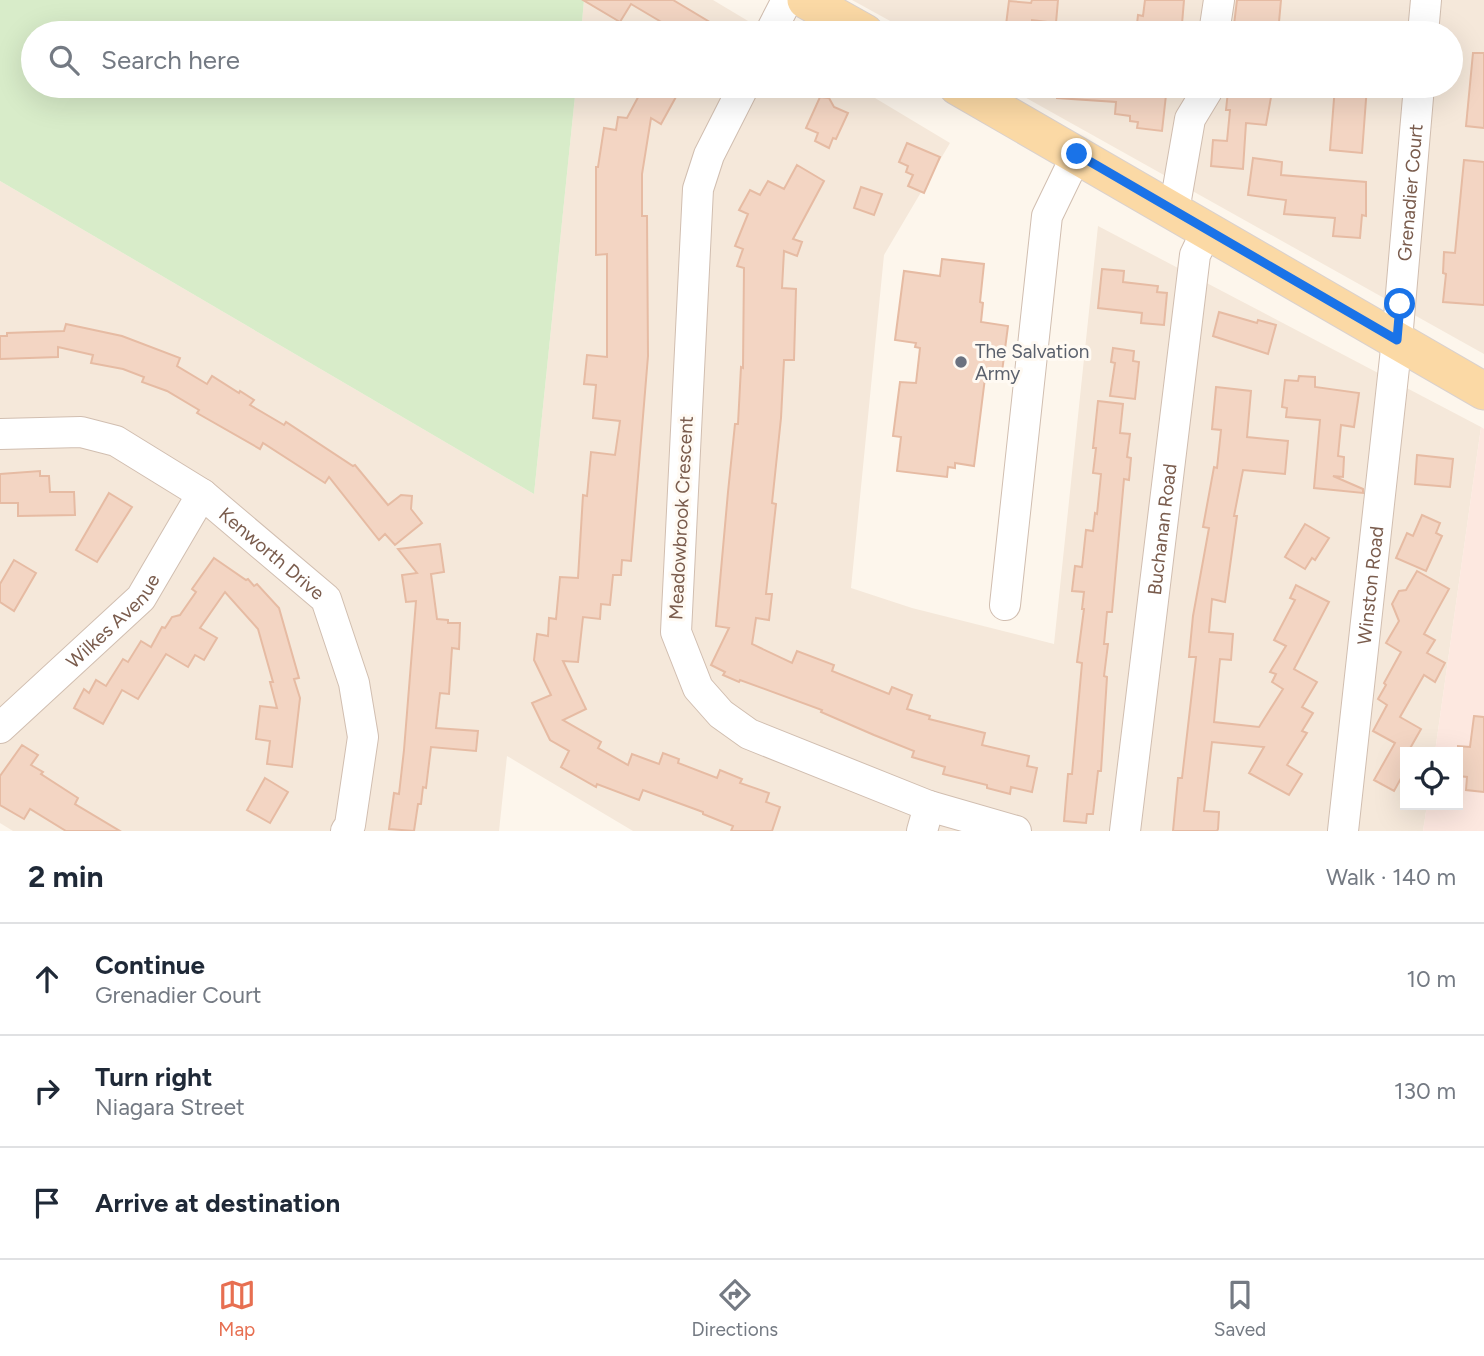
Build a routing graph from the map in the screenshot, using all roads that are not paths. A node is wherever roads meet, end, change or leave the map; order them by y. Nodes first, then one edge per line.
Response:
1 (787, 0) edge
2 (806, 0) edge
3 (1219, 0) edge
4 (1426, 0) edge
5 (777, 21) edge
6 (844, 21) edge
7 (1216, 21) edge
8 (1424, 21) edge
9 (738, 98) edge
10 (978, 98) edge
11 (1203, 98) edge
12 (1418, 98) edge
13 (1077, 154) junction
14 (1174, 211) junction
15 (1208, 230) junction
16 (1397, 340) junction
17 (1484, 391) edge
18 (0, 434) edge
19 (202, 494) junction
20 (1005, 605) dead end
21 (0, 728) edge
22 (926, 819) edge
23 (346, 831) edge
24 (1016, 831) edge
25 (1125, 831) edge
26 (1343, 831) edge

1 - 5 street
2 - 6 main road
3 - 7 street
4 - 8 street
9 - 22 street, Meadowbrook Crescent
10 - 13 main road
11 - 14 street
12 - 16 street, Grenadier Court
13 - 14 main road
13 - 20 street
14 - 15 main road
15 - 16 main road
15 - 25 street, Buchanan Road
16 - 17 main road
16 - 26 street, Winston Road
18 - 19 street, Kenworth Drive
19 - 21 street, Wilkes Avenue
19 - 23 street, Kenworth Drive
22 - 24 street, Meadowbrook Crescent

